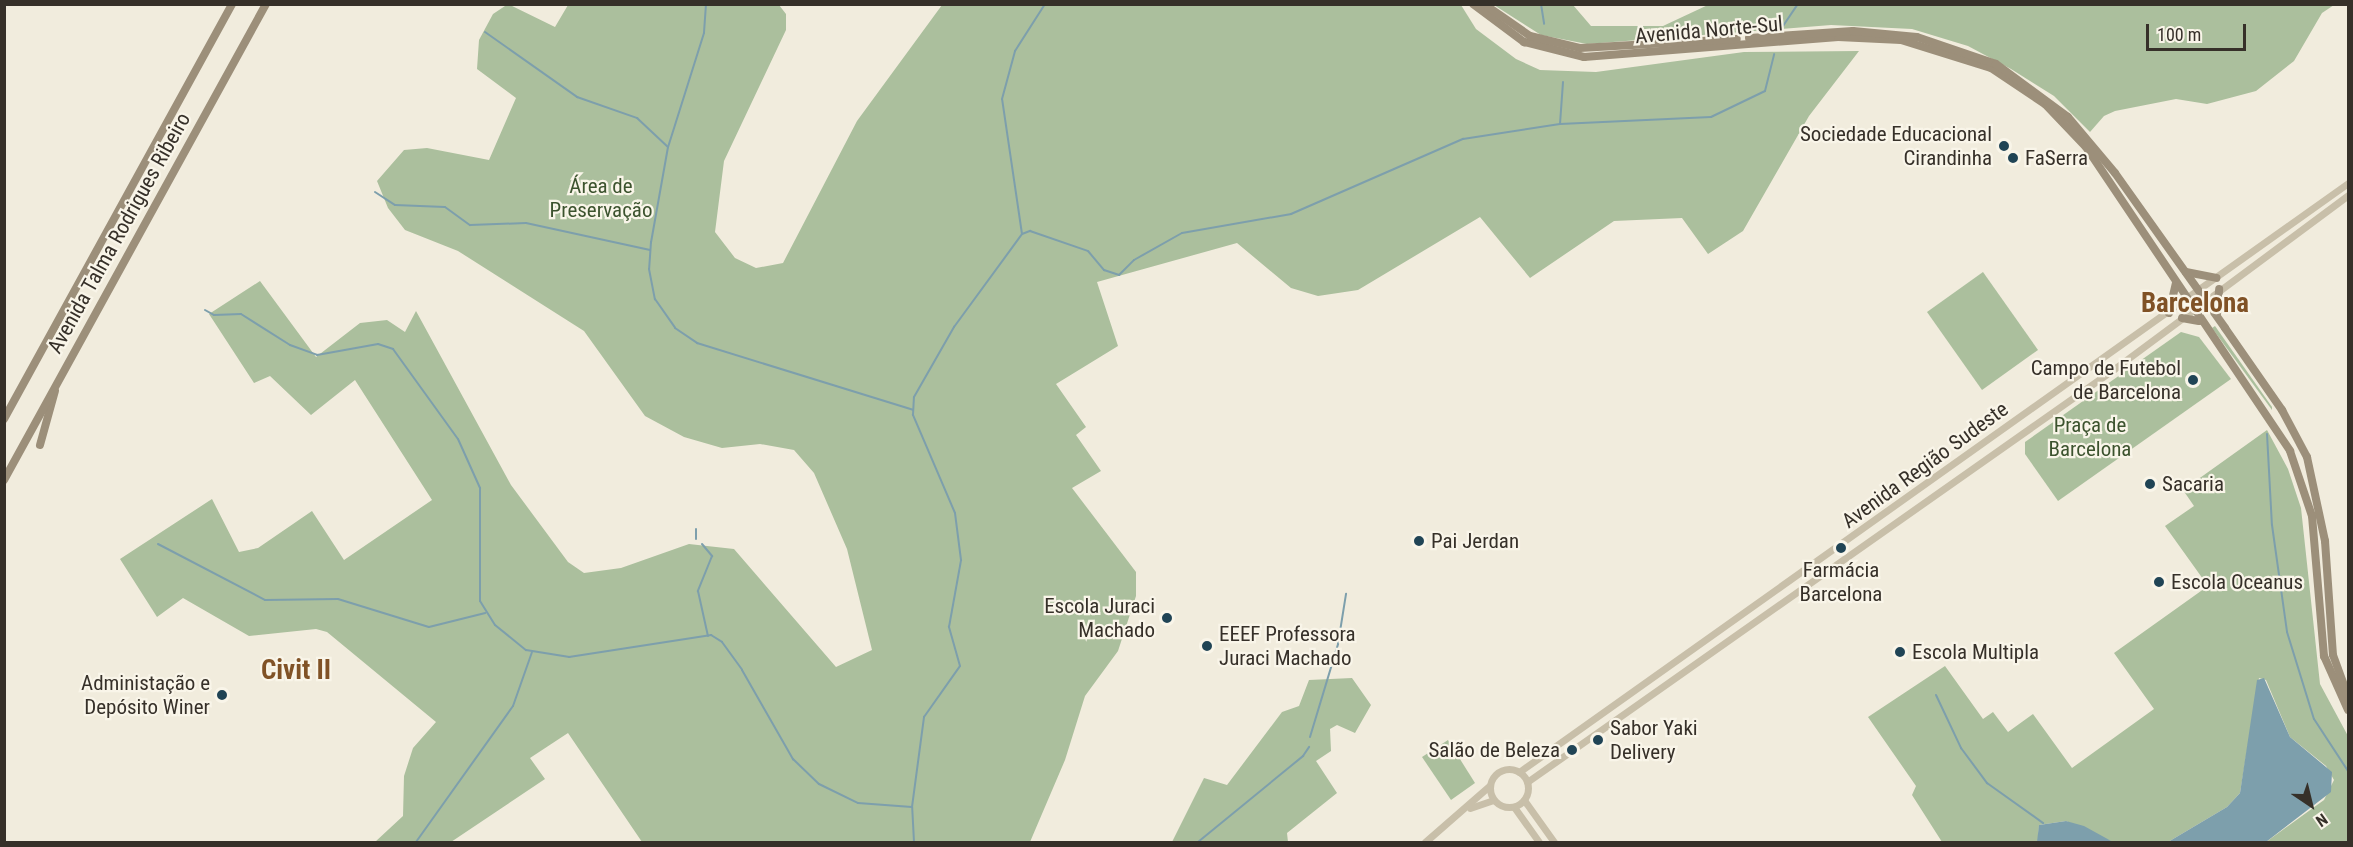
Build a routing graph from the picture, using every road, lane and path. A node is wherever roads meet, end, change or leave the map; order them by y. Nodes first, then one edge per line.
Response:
1 (232, 4) edge
2 (266, 4) edge
3 (1473, 4) edge
4 (1484, 4) edge
5 (2349, 183) edge
6 (2349, 195) edge
7 (2184, 271) junction
8 (2216, 278) junction
9 (2176, 282) junction
10 (2219, 289) junction
11 (2199, 292) junction
12 (2188, 300) junction
13 (2206, 301) junction
14 (2194, 310) junction
15 (2169, 313) junction
16 (2182, 318) junction
17 (2218, 318) junction
18 (2205, 326) junction
19 (2124, 344) junction
20 (2132, 355) junction
21 (2105, 356) junction
22 (2114, 369) junction
23 (57, 384) junction
24 (4, 419) edge
25 (40, 445) dead end
26 (4, 480) edge
27 (1830, 554) junction
28 (1828, 568) junction
29 (2349, 696) edge
30 (2349, 710) edge
31 (1520, 772) junction
32 (1527, 782) junction
33 (1490, 786) junction
34 (1493, 800) junction
35 (1524, 800) junction
36 (1514, 807) junction
37 (1468, 809) junction
38 (1425, 843) edge
39 (1539, 843) edge
40 (1554, 843) edge

1 - 24 main road, Avenida Talma Rodrigues Ribeiro
2 - 23 main road, Avenida Talma Rodrigues Ribeiro
3 - 9 main road, Avenida Norte-Sul
4 - 7 main road, Avenida Norte-Sul
5 - 8 street, Avenida Região Sudeste
6 - 10 street, Avenida Região Sudeste
7 - 8 main road
7 - 11 main road, Avenida Norte-Sul
8 - 11 street, Avenida Região Sudeste
9 - 12 main road, Avenida Norte-Sul
9 - 15 main road
10 - 13 street, Avenida Região Sudeste
10 - 17 main road
11 - 12 street, Avenida Região Sudeste
11 - 13 main road, Avenida Norte-Sul
12 - 14 main road, Avenida Norte-Sul
12 - 15 street, Avenida Região Sudeste
13 - 14 street, Avenida Região Sudeste
13 - 17 main road, Avenida Norte-Sul
14 - 16 street, Avenida Região Sudeste
14 - 18 main road, Avenida Norte-Sul
15 - 19 street, Avenida Região Sudeste
16 - 18 main road
16 - 20 street, Avenida Região Sudeste
17 - 29 main road, Avenida Norte-Sul
18 - 30 main road, Avenida Norte-Sul
19 - 20 street
19 - 21 street, Avenida Região Sudeste
20 - 22 street, Avenida Região Sudeste
21 - 22 street
21 - 27 street, Avenida Região Sudeste
22 - 28 street, Avenida Região Sudeste
23 - 25 main road
23 - 26 main road, Avenida Talma Rodrigues Ribeiro
27 - 28 street
27 - 31 street, Avenida Região Sudeste
28 - 32 street, Avenida Região Sudeste
31 - 32 street
31 - 33 street
32 - 35 street
33 - 34 street
33 - 37 street
34 - 36 street
34 - 37 street
35 - 36 street
35 - 40 street
36 - 39 street
37 - 38 street

